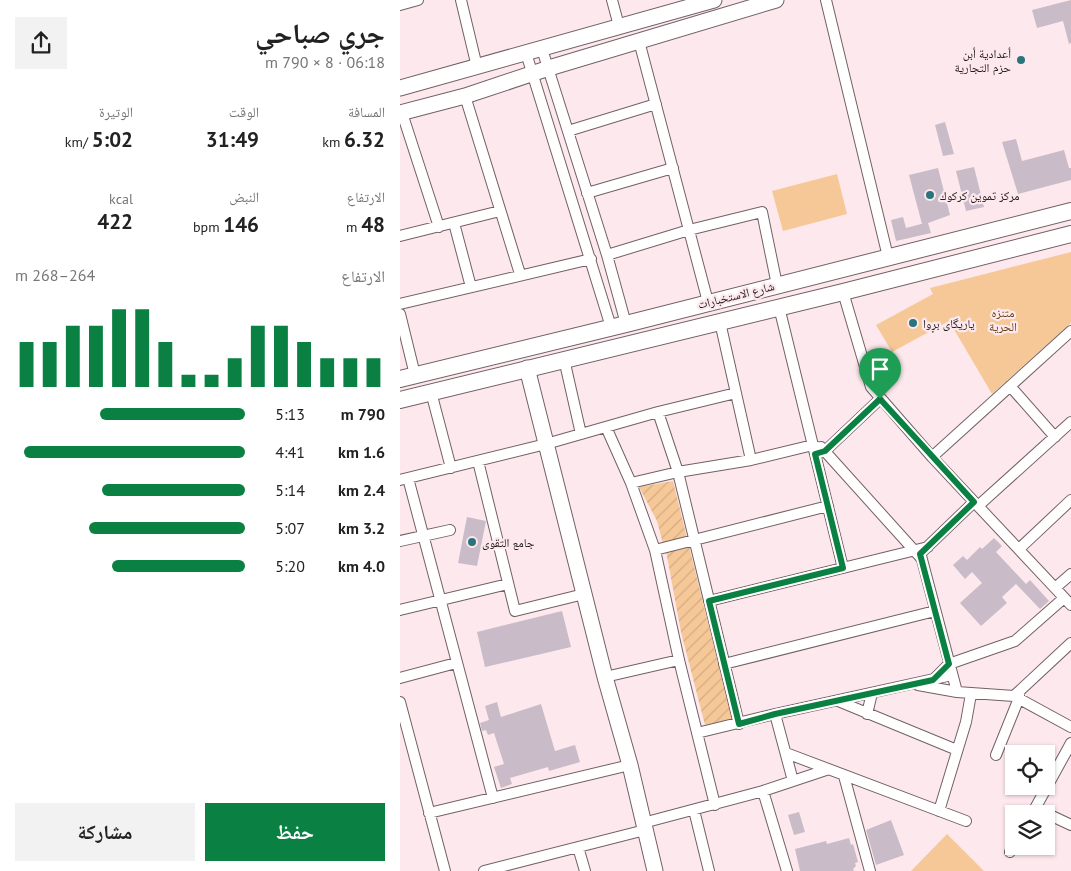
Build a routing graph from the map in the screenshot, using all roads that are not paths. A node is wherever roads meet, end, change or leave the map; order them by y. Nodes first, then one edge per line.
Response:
1 (418, 0) edge
2 (461, 0) edge
3 (612, 0) edge
4 (714, 0) edge
5 (776, 0) edge
6 (826, 0) edge
7 (400, 5) edge
8 (619, 26) junction
9 (640, 41) junction
10 (542, 48) junction
11 (526, 53) junction
12 (477, 67) junction
13 (549, 68) junction
14 (532, 73) junction
15 (400, 88) edge
16 (465, 96) junction
17 (656, 104) junction
18 (401, 113) edge
19 (568, 131) junction
20 (673, 168) junction
21 (587, 193) junction
22 (500, 211) junction
23 (1071, 211) edge
24 (454, 223) junction
25 (439, 226) junction
26 (689, 230) junction
27 (996, 230) junction
28 (1071, 234) edge
29 (400, 236) edge
30 (1002, 250) junction
31 (607, 255) junction
32 (888, 257) junction
33 (591, 259) junction
34 (520, 274) junction
35 (778, 285) junction
36 (471, 287) junction
37 (843, 292) junction
38 (708, 302) junction
39 (400, 304) edge
40 (779, 306) junction
41 (400, 314) edge
42 (720, 322) junction
43 (619, 326) junction
44 (1071, 331) edge
45 (564, 359) junction
46 (527, 368) junction
47 (408, 377) edge
48 (1010, 386) junction
49 (431, 392) junction
50 (736, 393) junction
51 (880, 399) junction
52 (400, 400) edge
53 (658, 412) junction
54 (1071, 422) edge
55 (606, 427) junction
56 (582, 434) junction
57 (1055, 437) junction
58 (546, 444) junction
59 (816, 446) junction
60 (932, 457) junction
61 (751, 460) junction
62 (478, 461) junction
63 (450, 468) junction
64 (678, 472) junction
65 (404, 479) edge
66 (632, 483) junction
67 (1071, 500) edge
68 (976, 504) junction
69 (828, 506) junction
70 (450, 530) dead end
71 (423, 536) junction
72 (694, 539) junction
73 (400, 541) edge
74 (1019, 549) junction
75 (655, 550) junction
76 (920, 552) junction
77 (843, 568) junction
78 (1071, 574) edge
79 (508, 584) junction
80 (1055, 588) junction
81 (584, 594) junction
82 (440, 600) junction
83 (709, 601) junction
84 (1068, 601) edge
85 (400, 610) edge
86 (936, 611) junction
87 (1071, 643) edge
88 (679, 660) junction
89 (456, 663) junction
90 (724, 664) junction
91 (949, 664) junction
92 (952, 675) junction
93 (400, 678) edge
94 (605, 678) junction
95 (933, 680) junction
96 (913, 684) junction
97 (957, 692) junction
98 (872, 693) junction
99 (971, 694) junction
100 (1017, 695) junction
101 (838, 701) junction
102 (400, 702) edge
103 (775, 714) junction
104 (867, 714) junction
105 (739, 724) junction
106 (1071, 727) edge
107 (697, 733) junction
108 (1071, 743) edge
109 (957, 750) junction
110 (786, 753) junction
111 (996, 755) dead end
112 (630, 765) junction
113 (826, 770) junction
114 (844, 776) junction
115 (794, 781) junction
116 (763, 791) junction
117 (492, 798) junction
118 (716, 804) junction
119 (1036, 805) edge
120 (694, 810) junction
121 (938, 811) junction
122 (430, 813) junction
123 (1055, 819) edge
124 (966, 821) dead end
125 (1071, 825) edge
126 (644, 827) junction
127 (578, 847) junction
128 (445, 871) edge
129 (484, 871) edge
130 (585, 871) edge
131 (654, 871) edge
132 (709, 871) edge
133 (786, 871) edge
134 (870, 871) edge

1 - 7 street
2 - 12 street
3 - 8 street
4 - 8 street
5 - 9 street
6 - 32 street
8 - 10 street
9 - 13 street
9 - 17 street
10 - 11 street
10 - 13 street
11 - 12 street
11 - 14 street
12 - 15 street
13 - 14 street
13 - 19 street
14 - 16 street
14 - 33 street
16 - 18 street
16 - 22 street
17 - 19 street
17 - 20 street
18 - 25 street
19 - 21 street
20 - 21 street
20 - 26 street
21 - 31 street
22 - 24 street
22 - 34 street
23 - 27 main road, شارع الاستخبارات
24 - 25 street
24 - 36 street
25 - 29 street
26 - 31 street
26 - 35 street
26 - 38 street
27 - 30 main road
27 - 32 main road, شارع الاستخبارات
28 - 30 main road, شارع الاستخبارات
30 - 37 main road, شارع الاستخبارات
31 - 43 street
32 - 35 main road, شارع الاستخبارات
33 - 34 street
33 - 43 street
34 - 36 street
35 - 38 main road, شارع الاستخبارات
36 - 39 street
37 - 40 main road, شارع الاستخبارات
37 - 51 street
38 - 43 main road, شارع الاستخبارات
40 - 42 main road, شارع الاستخبارات
40 - 59 street
41 - 47 street
42 - 45 main road, شارع الاستخبارات
42 - 50 street
43 - 47 main road, شارع الاستخبارات
44 - 48 street
45 - 46 main road, شارع الاستخبارات
45 - 56 street
46 - 49 main road, شارع الاستخبارات
46 - 58 street
48 - 57 street
48 - 60 street
49 - 52 main road, شارع الاستخبارات
49 - 63 street
50 - 53 street
50 - 61 street
51 - 59 street
51 - 60 street
53 - 55 street
53 - 64 street
54 - 57 street
55 - 56 street
55 - 66 street
56 - 58 street
57 - 68 street
58 - 62 street
58 - 81 street
59 - 61 street
59 - 69 street
59 - 76 street
60 - 68 street
61 - 64 street
62 - 63 street
62 - 79 street
63 - 65 street
64 - 66 street
64 - 72 street
65 - 71 street
66 - 75 street
67 - 74 street
68 - 74 street
68 - 76 street
69 - 72 street
69 - 77 street
70 - 71 street
71 - 73 street
71 - 82 street
72 - 75 street
72 - 83 street
74 - 80 street
75 - 88 street
76 - 77 street
76 - 86 street
77 - 83 street
78 - 80 street
79 - 81 street
79 - 82 street
80 - 84 street
81 - 94 street
82 - 85 street
82 - 89 street
83 - 90 street
84 - 91 street
86 - 90 street
86 - 91 street
87 - 100 street
88 - 94 street
88 - 107 street
89 - 93 street
89 - 117 street
90 - 105 street
91 - 92 street
91 - 95 street
92 - 95 street
92 - 97 street
94 - 112 street
95 - 96 street
96 - 97 street
96 - 98 street
97 - 99 street
98 - 101 street
98 - 104 street
99 - 100 street
99 - 109 street
100 - 106 street
100 - 111 street
101 - 103 street
101 - 104 street
102 - 122 street
103 - 105 street
103 - 110 street
104 - 109 street
105 - 107 street
107 - 118 street
108 - 119 street
109 - 121 street
110 - 113 street
110 - 115 street
112 - 117 street
112 - 126 street
113 - 114 street
113 - 115 street
114 - 121 street
114 - 134 street
115 - 116 street
116 - 118 street
116 - 133 street
117 - 122 street
118 - 120 street
120 - 126 street
120 - 132 street
121 - 124 street
122 - 128 street
123 - 125 street
126 - 127 street
126 - 131 street
127 - 129 street
127 - 130 street

